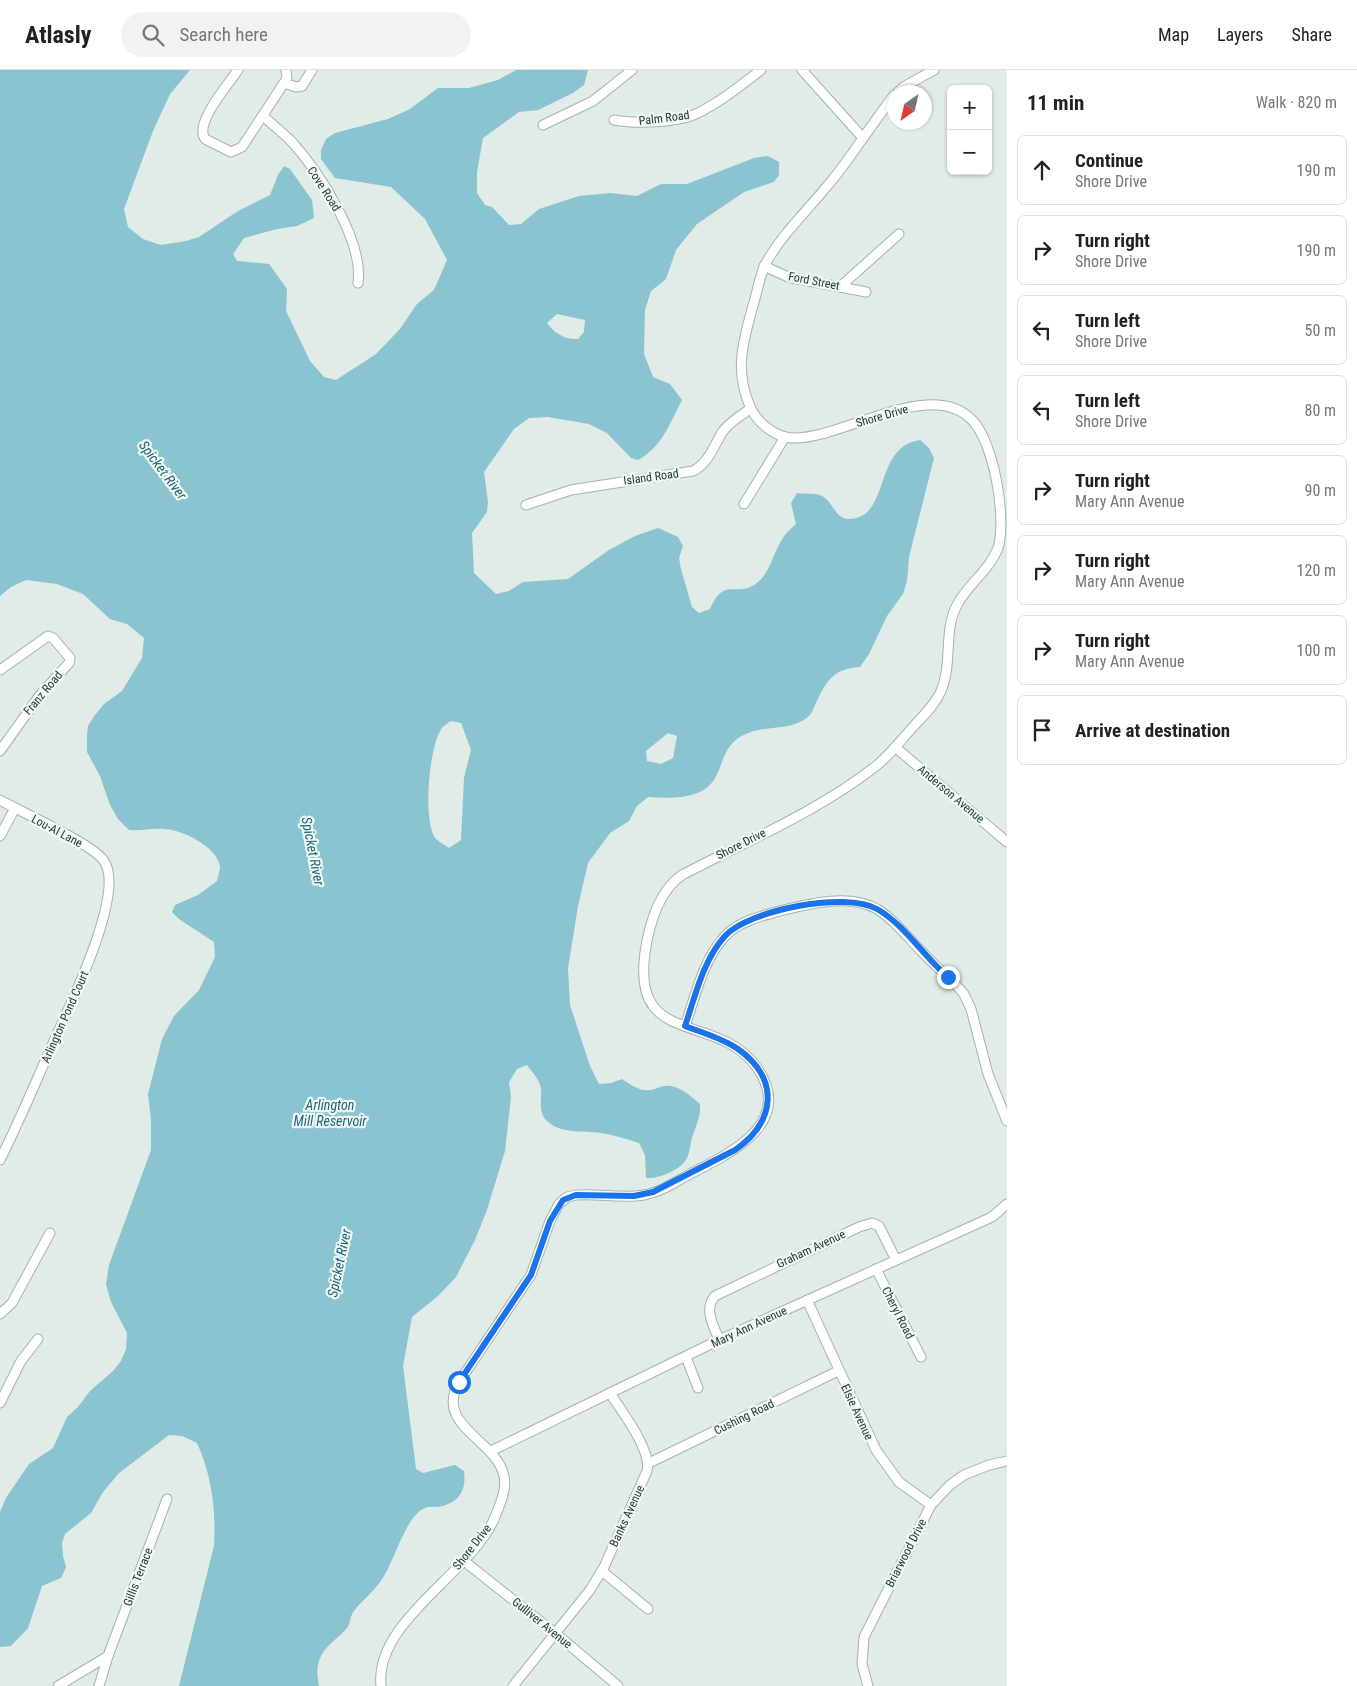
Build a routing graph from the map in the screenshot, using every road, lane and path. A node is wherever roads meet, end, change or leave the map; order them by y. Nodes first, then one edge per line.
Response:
1 (238, 70) edge
2 (286, 70) edge
3 (312, 70) edge
4 (632, 70) edge
5 (760, 70) edge
6 (802, 70) edge
7 (934, 70) edge
8 (284, 83) junction
9 (908, 85) edge
10 (887, 105) edge
11 (263, 116) junction
12 (614, 120) dead end
13 (543, 125) dead end
14 (863, 138) junction
15 (899, 234) dead end
16 (764, 266) junction
17 (358, 280) dead end
18 (841, 286) junction
19 (866, 292) dead end
20 (750, 409) junction
21 (785, 437) junction
22 (526, 504) dead end
23 (744, 504) dead end
24 (0, 670) edge
25 (895, 747) junction
26 (0, 751) edge
27 (0, 800) edge
28 (15, 808) junction
29 (0, 836) edge
30 (1007, 842) edge
31 (108, 869) joint
32 (685, 1026) junction
33 (1007, 1120) edge
34 (0, 1160) edge
35 (1007, 1204) edge
36 (50, 1232) dead end
37 (896, 1260) junction
38 (876, 1269) junction
39 (807, 1300) junction
40 (0, 1314) edge
41 (38, 1339) dead end
42 (719, 1340) junction
43 (686, 1357) junction
44 (921, 1358) dead end
45 (838, 1371) junction
46 (698, 1388) dead end
47 (610, 1393) junction
48 (0, 1403) edge
49 (491, 1451) junction
50 (1007, 1462) edge
51 (649, 1463) junction
52 (167, 1499) dead end
53 (931, 1505) junction
54 (464, 1561) junction
55 (602, 1571) junction
56 (648, 1609) dead end
57 (555, 1633) junction
58 (108, 1656) junction
59 (58, 1686) edge
60 (98, 1686) edge
61 (380, 1686) edge
62 (512, 1686) edge
63 (618, 1686) edge
64 (868, 1686) edge

1 - 11 street
2 - 8 street
3 - 8 street
4 - 13 street
5 - 12 street, Palm Road
6 - 14 street
7 - 9 street
8 - 11 street
10 - 14 street
11 - 17 street, Cove Road
14 - 16 street
15 - 18 street
16 - 18 street, Ford Street
16 - 20 street
18 - 19 street, Ford Street
20 - 21 street
20 - 22 street, Island Road
21 - 23 street
21 - 25 street, Shore Drive
24 - 26 street, Franz Road
25 - 30 street, Anderson Avenue
25 - 32 street, Shore Drive
27 - 28 street, Lou-Al Lane
28 - 29 street
28 - 31 street, Lou-Al Lane
31 - 34 street, Arlington Pond Court
32 - 33 street
32 - 49 street, Shore Drive
35 - 37 street, Mary Ann Avenue
36 - 40 street
37 - 38 street, Mary Ann Avenue
37 - 42 street, Graham Avenue
38 - 39 street, Mary Ann Avenue
38 - 44 street, Cheryl Road
39 - 42 street, Mary Ann Avenue
39 - 45 street, Elsie Avenue
41 - 48 street
42 - 43 street, Mary Ann Avenue
43 - 46 street
43 - 47 street, Mary Ann Avenue
45 - 51 street, Cushing Road
45 - 53 street, Elsie Avenue
47 - 49 street, Mary Ann Avenue
47 - 51 street
49 - 54 street, Shore Drive
50 - 53 street, Briarwood Drive
51 - 55 street, Banks Avenue
52 - 58 street, Gillis Terrace
53 - 64 street, Briarwood Drive
54 - 57 street, Gulliver Avenue
54 - 61 street, Shore Drive
55 - 56 street
55 - 57 street, Banks Avenue
57 - 62 street, Banks Avenue
57 - 63 street, Gulliver Avenue
58 - 59 street
58 - 60 street, Gillis Terrace

